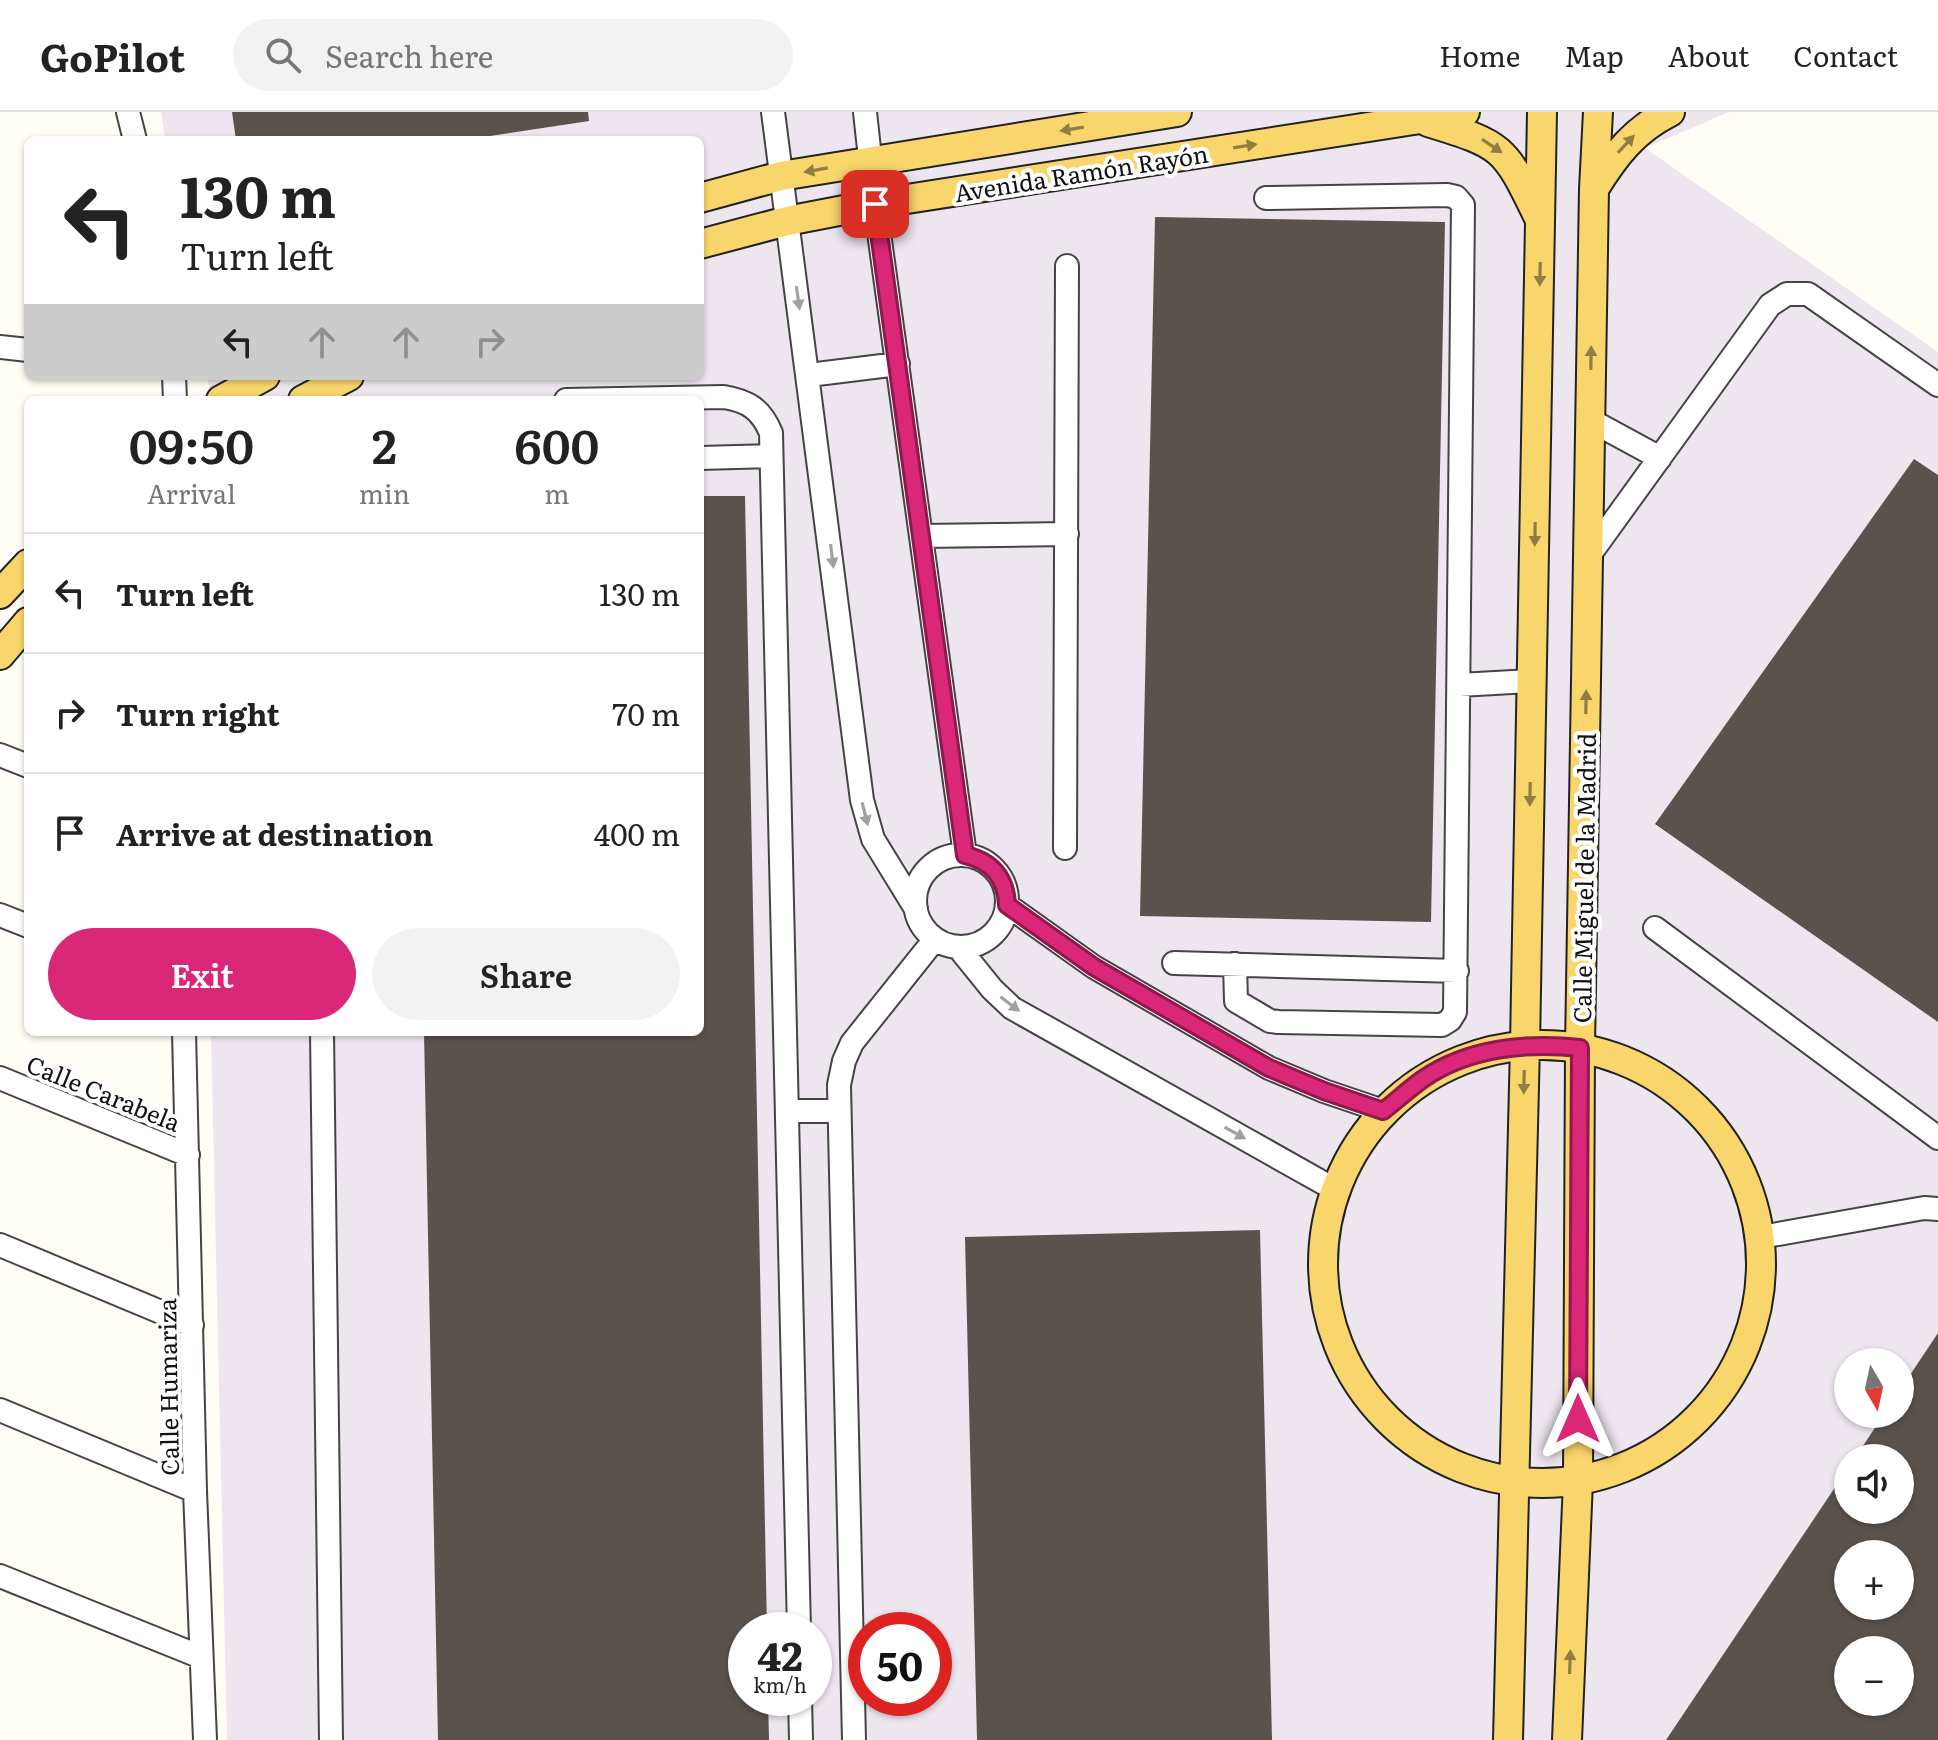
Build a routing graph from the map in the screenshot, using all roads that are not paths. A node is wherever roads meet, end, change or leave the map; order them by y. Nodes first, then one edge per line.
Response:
1 (128, 112) edge
2 (773, 112) edge
3 (865, 112) edge
4 (1177, 112) edge
5 (1465, 112) edge
6 (1542, 112) edge
7 (1598, 112) edge
8 (1670, 112) edge
9 (1420, 119) junction
10 (134, 136) edge
11 (871, 160) junction
12 (781, 176) junction
13 (1594, 189) junction
14 (704, 197) edge
15 (1266, 198) dead end
16 (875, 204) junction
17 (787, 221) junction
18 (1541, 221) junction
19 (704, 243) edge
20 (1067, 266) dead end
21 (0, 347) edge
22 (24, 350) edge
23 (898, 364) junction
24 (809, 375) junction
25 (258, 380) edge
26 (341, 380) edge
27 (1938, 385) edge
28 (228, 396) edge
29 (311, 396) edge
30 (704, 397) edge
31 (1590, 420) junction
32 (771, 456) junction
33 (704, 458) edge
34 (1660, 458) junction
35 (1067, 534) junction
36 (921, 536) junction
37 (1588, 557) junction
38 (24, 568) edge
39 (0, 594) edge
40 (24, 627) edge
41 (0, 655) edge
42 (1532, 681) junction
43 (1459, 685) junction
44 (0, 755) edge
45 (24, 764) edge
46 (1065, 848) dead end
47 (965, 855) junction
48 (1007, 905) junction
49 (916, 909) junction
50 (0, 915) edge
51 (24, 924) edge
52 (1655, 928) dead end
53 (935, 939) junction
54 (958, 947) junction
55 (1174, 963) dead end
56 (1235, 964) junction
57 (1457, 971) junction
58 (184, 1036) edge
59 (322, 1036) edge
60 (1525, 1045) junction
61 (1580, 1048) junction
62 (0, 1078) edge
63 (787, 1111) junction
64 (839, 1111) junction
65 (1383, 1111) junction
66 (1938, 1138) edge
67 (188, 1155) junction
68 (1334, 1189) junction
69 (1938, 1209) edge
70 (1761, 1237) junction
71 (0, 1245) edge
72 (192, 1325) junction
73 (0, 1410) edge
74 (1578, 1481) junction
75 (1515, 1482) junction
76 (195, 1491) junction
77 (0, 1576) edge
78 (799, 1612) edge
79 (201, 1657) junction
80 (800, 1716) edge
81 (205, 1740) edge
82 (331, 1740) edge
83 (801, 1740) edge
84 (854, 1740) edge
85 (1508, 1740) edge
86 (1567, 1740) edge

1 - 10 street
2 - 12 street
3 - 11 street
4 -> 11 main road, Avenida Ramón Rayón
5 - 9 main road, Avenida Ramón Rayón
6 - 18 main road
7 - 13 main road, Calle Miguel de la Madrid
13 -> 8 main road
16 -> 9 main road, Avenida Ramón Rayón
9 -> 18 main road
11 -> 12 main road, Avenida Ramón Rayón
11 - 16 street
12 - 14 main road, Avenida Ramón Rayón
12 - 17 street
31 -> 13 main road, Calle Miguel de la Madrid
15 - 43 street
16 - 17 main road, Avenida Ramón Rayón
16 - 23 street
17 - 19 main road, Avenida Ramón Rayón
17 -> 24 street
18 -> 42 main road
20 - 35 street
21 - 22 street
23 - 24 street
23 - 36 street
24 -> 49 street
25 - 28 main road
26 - 29 main road
27 - 34 street
30 - 32 street
31 - 34 street
31 - 37 main road, Calle Miguel de la Madrid
32 - 33 street
32 - 63 street
34 - 37 street
35 - 36 street
35 - 46 street
36 - 47 street
61 -> 37 main road, Calle Miguel de la Madrid
38 - 39 main road
40 - 41 main road
42 - 43 street
42 -> 60 main road
43 - 57 street
44 - 45 street
47 - 48 street
47 - 49 street
48 - 54 street
48 - 65 street
49 - 53 street
50 - 51 street
52 - 66 street
53 - 54 street
53 - 64 street
54 -> 68 street
55 - 56 street
56 - 57 street
56 - 57 street
58 - 67 street, Calle Humariza
59 - 82 street
60 - 61 main road
60 - 65 main road
60 -> 75 main road
61 - 70 main road
61 - 74 main road, Calle Miguel de la Madrid
62 - 67 street, Calle Carabela
63 - 64 street
63 - 78 street
64 - 84 street
65 - 68 main road
67 - 72 street, Calle Humariza
68 - 75 main road
69 - 70 street
70 - 74 main road
71 - 72 street
72 - 76 street, Calle Humariza
73 - 76 street
74 - 75 main road
86 -> 74 main road, Calle Miguel de la Madrid
75 - 85 main road
76 - 79 street, Calle Humariza
77 - 79 street
79 - 81 street, Calle Humariza
80 - 83 street

